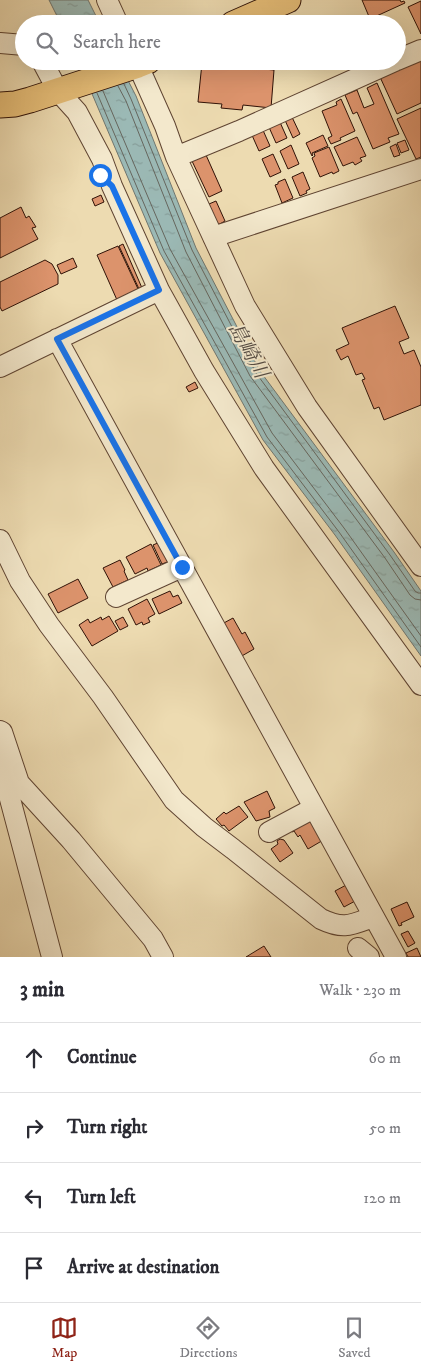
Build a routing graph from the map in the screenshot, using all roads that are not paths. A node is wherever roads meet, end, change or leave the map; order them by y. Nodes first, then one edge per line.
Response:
1 (107, 0) edge
2 (288, 0) edge
3 (114, 15) edge
4 (254, 15) edge
5 (0, 43) edge
6 (15, 44) edge
7 (421, 50) edge
8 (406, 57) edge
9 (46, 70) edge
10 (120, 70) edge
11 (141, 70) edge
12 (376, 70) edge
13 (56, 91) junction
14 (4, 103) edge
15 (176, 158) junction
16 (421, 169) edge
17 (213, 237) junction
18 (159, 290) junction
19 (57, 339) junction
20 (0, 367) edge
21 (0, 540) edge
22 (421, 566) edge
23 (182, 567) junction
24 (116, 598) dead end
25 (421, 686) edge
26 (0, 731) edge
27 (0, 760) edge
28 (314, 808) junction
29 (269, 832) dead end
30 (373, 917) junction
31 (52, 957) edge
32 (163, 957) edge
33 (396, 957) edge

1 - 3 street
2 - 4 main road
5 - 6 street
7 - 8 street
9 - 13 street
10 - 13 main road
11 - 15 street
12 - 15 street
13 - 14 main road
13 - 18 street
15 - 17 street
16 - 17 street
17 - 22 street
18 - 19 street
18 - 25 street
19 - 20 street
19 - 23 street
21 - 30 street
23 - 24 street
23 - 28 street
26 - 32 street
27 - 31 street
28 - 29 street
28 - 30 street
30 - 33 street

